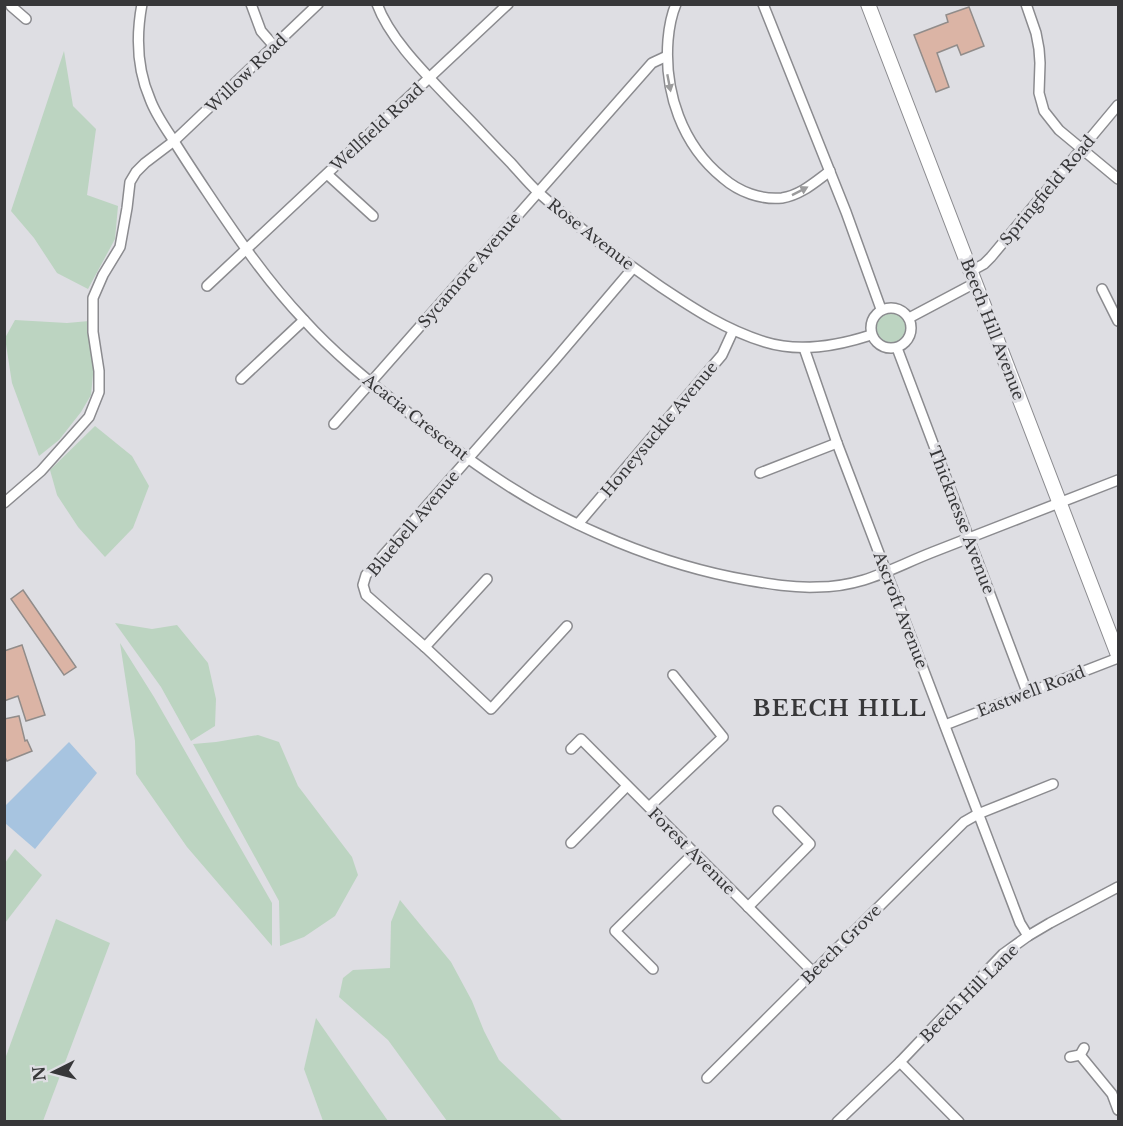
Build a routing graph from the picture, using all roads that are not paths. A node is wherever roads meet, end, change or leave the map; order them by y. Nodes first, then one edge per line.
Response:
1 (142, 4) edge
2 (251, 4) edge
3 (318, 4) edge
4 (377, 4) edge
5 (508, 4) edge
6 (676, 4) edge
7 (763, 4) edge
8 (868, 4) edge
9 (1026, 4) edge
10 (10, 9) edge
11 (26, 20) dead end
12 (274, 46) junction
13 (667, 56) junction
14 (429, 78) junction
15 (1119, 105) edge
16 (174, 141) junction
17 (1082, 148) junction
18 (830, 171) junction
19 (327, 174) junction
20 (1119, 179) edge
21 (538, 192) junction
22 (373, 216) dead end
23 (246, 250) junction
24 (633, 268) junction
25 (973, 277) junction
26 (207, 286) dead end
27 (1102, 289) dead end
28 (881, 309) junction
29 (909, 318) junction
30 (304, 320) junction
31 (1119, 321) edge
32 (733, 331) junction
33 (871, 335) junction
34 (804, 348) junction
35 (897, 348) junction
36 (240, 379) dead end
37 (370, 382) junction
38 (334, 424) dead end
39 (837, 443) junction
40 (468, 458) junction
41 (760, 473) dead end
42 (1119, 480) edge
43 (4, 503) edge
44 (1059, 503) junction
45 (578, 524) junction
46 (969, 538) junction
47 (887, 572) junction
48 (487, 579) dead end
49 (567, 626) dead end
50 (425, 647) junction
51 (1119, 656) edge
52 (673, 675) dead end
53 (1027, 692) junction
54 (945, 725) junction
55 (571, 749) dead end
56 (1053, 784) dead end
57 (627, 786) junction
58 (649, 807) junction
59 (778, 811) dead end
60 (978, 814) junction
61 (571, 843) dead end
62 (694, 853) junction
63 (1119, 887) edge
64 (748, 907) junction
65 (1028, 936) junction
66 (653, 969) dead end
67 (813, 972) junction
68 (1078, 1053) dead end
69 (900, 1062) junction
70 (707, 1078) dead end
71 (1119, 1110) edge
72 (837, 1122) edge
73 (959, 1122) edge

1 - 16 street, Acacia Crescent
2 - 12 street
3 - 12 street, Willow Road
4 - 14 street, Rose Avenue
5 - 14 street, Wellfield Road
6 - 13 street
7 - 18 street
8 - 25 street, Beech Hill Avenue
9 - 17 street
10 - 11 street
12 - 16 street, Willow Road
13 -> 18 street
13 - 21 street, Sycamore Avenue
14 - 19 street, Wellfield Road
14 - 21 street, Rose Avenue
15 - 17 street, Springfield Road
16 - 23 street, Acacia Crescent
16 - 43 street, Willow Road
17 - 20 street
17 - 25 street, Springfield Road
18 - 28 street
19 - 22 street
19 - 23 street, Wellfield Road
21 - 24 street, Rose Avenue
21 - 37 street, Sycamore Avenue
23 - 26 street, Wellfield Road
23 - 30 street, Acacia Crescent
24 - 32 street, Rose Avenue
24 - 40 street, Bluebell Avenue
25 - 29 street
25 - 44 street, Beech Hill Avenue
27 - 31 street
28 - 29 street
28 - 33 street
29 - 35 street
30 - 36 street
30 - 37 street, Acacia Crescent
32 - 34 street, Rose Avenue
32 - 45 street, Honeysuckle Avenue
33 - 34 street, Rose Avenue
33 - 35 street
34 - 39 street, Ascroft Avenue
35 - 46 street, Thicknesse Avenue
37 - 38 street, Sycamore Avenue
37 - 40 street, Acacia Crescent
39 - 41 street
39 - 47 street, Ascroft Avenue
40 - 45 street, Acacia Crescent
40 - 50 street, Bluebell Avenue
42 - 44 street, Acacia Crescent
44 - 46 street, Acacia Crescent
44 - 51 street, Beech Hill Avenue
45 - 47 street, Acacia Crescent
46 - 47 street, Acacia Crescent
46 - 53 street, Thicknesse Avenue
47 - 54 street, Ascroft Avenue
48 - 50 street
49 - 50 street, Bluebell Avenue
51 - 53 street, Eastwell Road
52 - 58 street
53 - 54 street, Eastwell Road
54 - 60 street, Ascroft Avenue
55 - 57 street, Forest Avenue
56 - 60 street, Beech Grove
57 - 58 street, Forest Avenue
57 - 61 street
58 - 62 street, Forest Avenue
59 - 64 street
60 - 65 street, Ascroft Avenue
60 - 67 street, Beech Grove
62 - 64 street, Forest Avenue
62 - 66 street
63 - 65 street, Beech Hill Lane
64 - 67 street, Forest Avenue
65 - 69 street, Beech Hill Lane
67 - 70 street, Beech Grove
68 - 71 street
69 - 72 street, Beech Hill Lane
69 - 73 street

